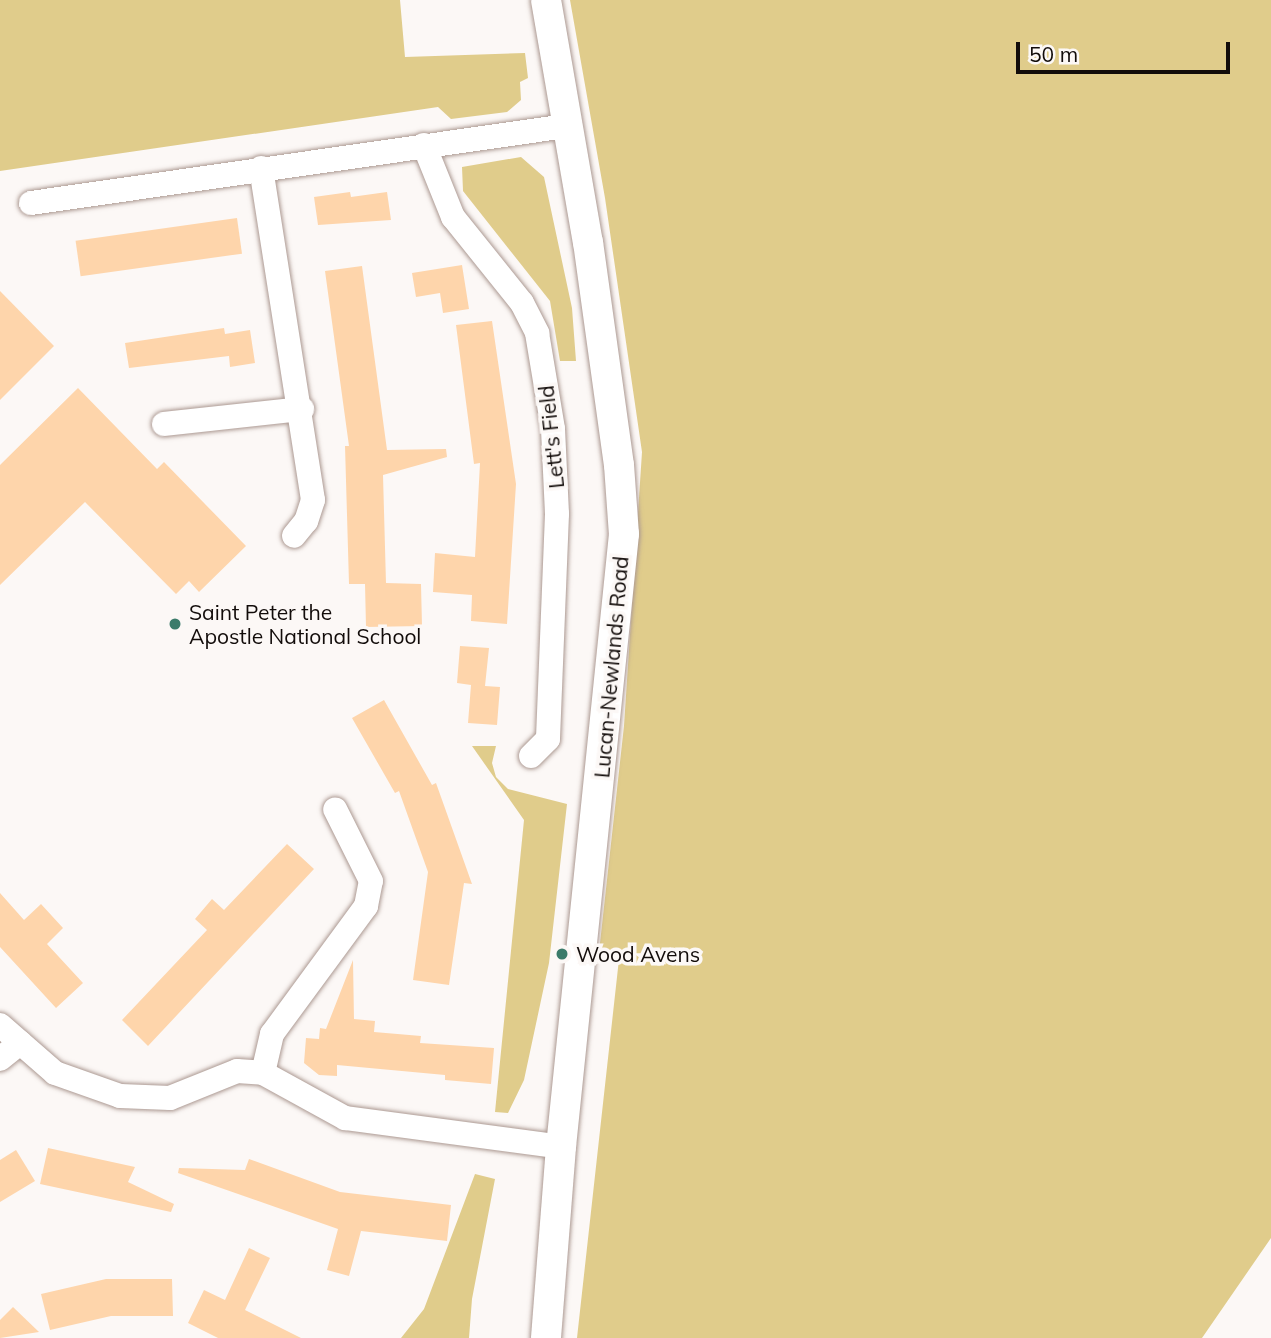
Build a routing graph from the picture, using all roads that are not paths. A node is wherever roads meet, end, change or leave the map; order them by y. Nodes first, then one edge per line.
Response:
1 (546, 0) edge
2 (566, 126) junction
3 (424, 145) junction
4 (261, 168) junction
5 (31, 203) dead end
6 (302, 409) junction
7 (164, 424) dead end
8 (294, 536) dead end
9 (531, 756) dead end
10 (335, 809) dead end
11 (0, 1025) edge
12 (20, 1043) junction
13 (0, 1059) edge
14 (263, 1073) junction
15 (561, 1147) junction
16 (546, 1338) edge

1 - 2 street, Lucan-Newlands Road
2 - 3 street
2 - 15 street, Lucan-Newlands Road
3 - 4 street
3 - 9 street, Lett's Field
4 - 5 street
4 - 6 street
6 - 7 street
6 - 8 street
10 - 14 street
11 - 12 street
12 - 13 street
12 - 14 street
14 - 15 street
15 - 16 street, Lucan-Newlands Road

